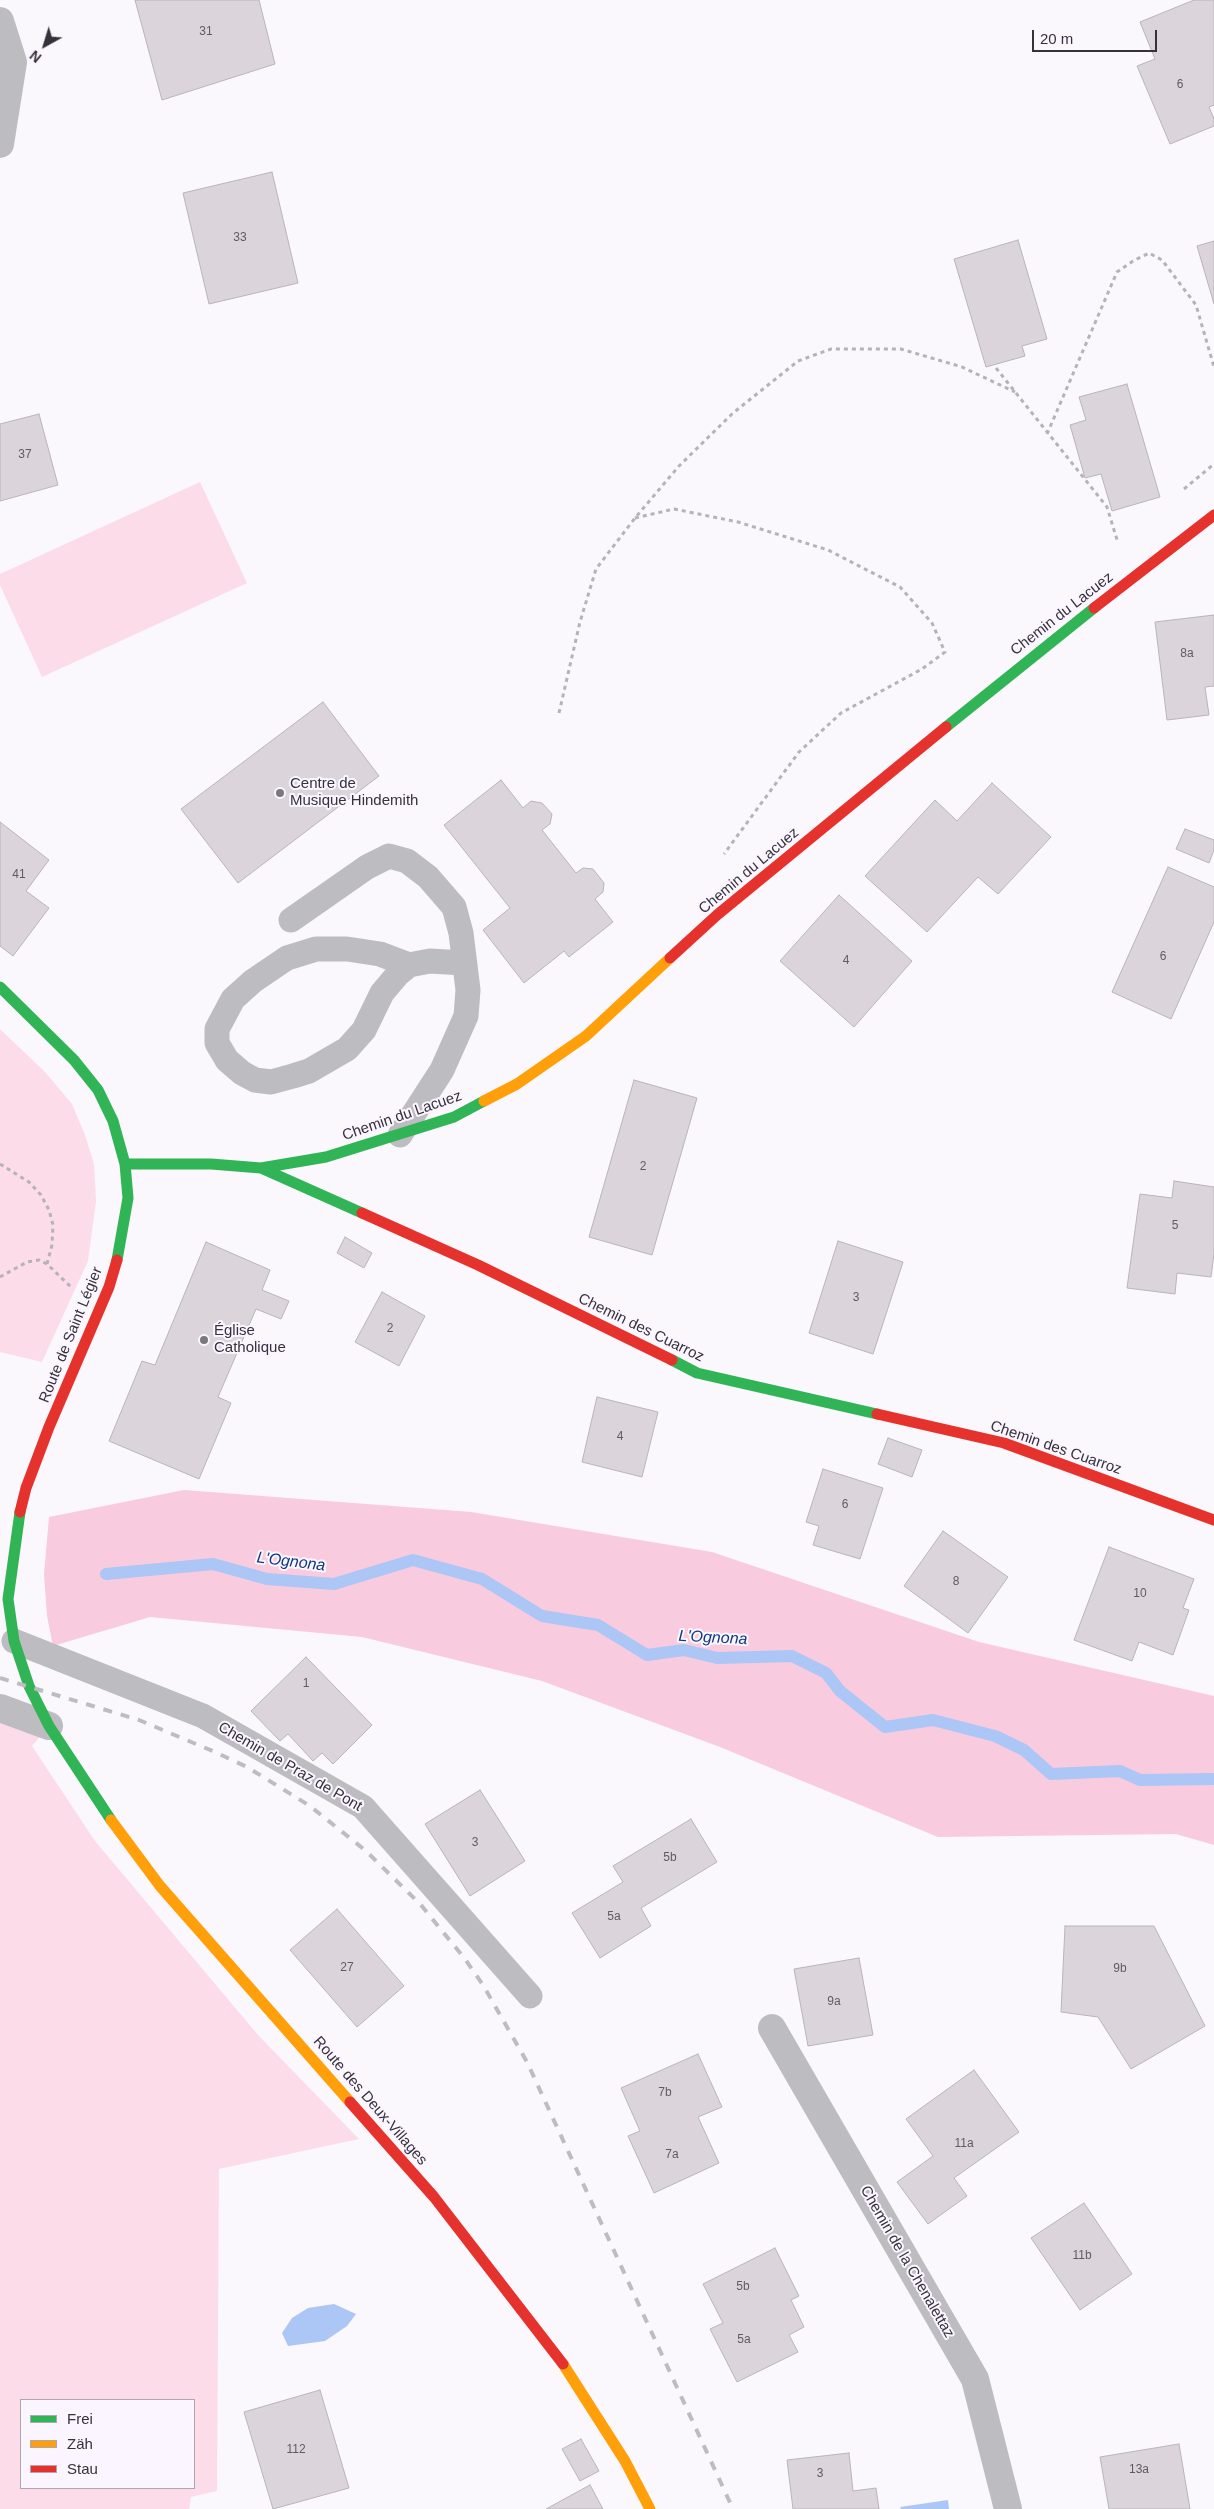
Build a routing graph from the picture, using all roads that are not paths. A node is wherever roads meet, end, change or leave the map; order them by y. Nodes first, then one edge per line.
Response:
1 (0, 21) edge
2 (0, 144) edge
3 (1214, 515) edge
4 (291, 920) dead end
5 (464, 964) junction
6 (409, 965) junction
7 (0, 987) edge
8 (400, 1135) junction
9 (125, 1164) junction
10 (262, 1168) junction
11 (1214, 1520) edge
12 (4, 1601) edge
13 (14, 1641) junction
14 (0, 1708) edge
15 (49, 1726) junction
16 (530, 1996) dead end
17 (772, 2028) dead end
18 (650, 2509) edge
19 (1008, 2509) edge

1 - 2 street
3 - 8 street, Chemin du Lacuez
4 - 5 lane
5 - 6 lane
5 - 8 lane
6 - 6 lane
7 - 9 street, Route de Saint Légier
8 - 10 street, Chemin du Lacuez
9 - 10 street, Chemin des Cuarroz
9 - 12 street, Route de Saint Légier
10 - 11 street, Chemin des Cuarroz
12 - 13 street, Route de Saint Légier
13 - 15 street, Route de Saint Légier
13 - 16 lane, Chemin de Praz de Pont
14 - 15 street
15 - 18 street, Route des Deux-Villages
17 - 19 street, Chemin de la Chenalettaz

